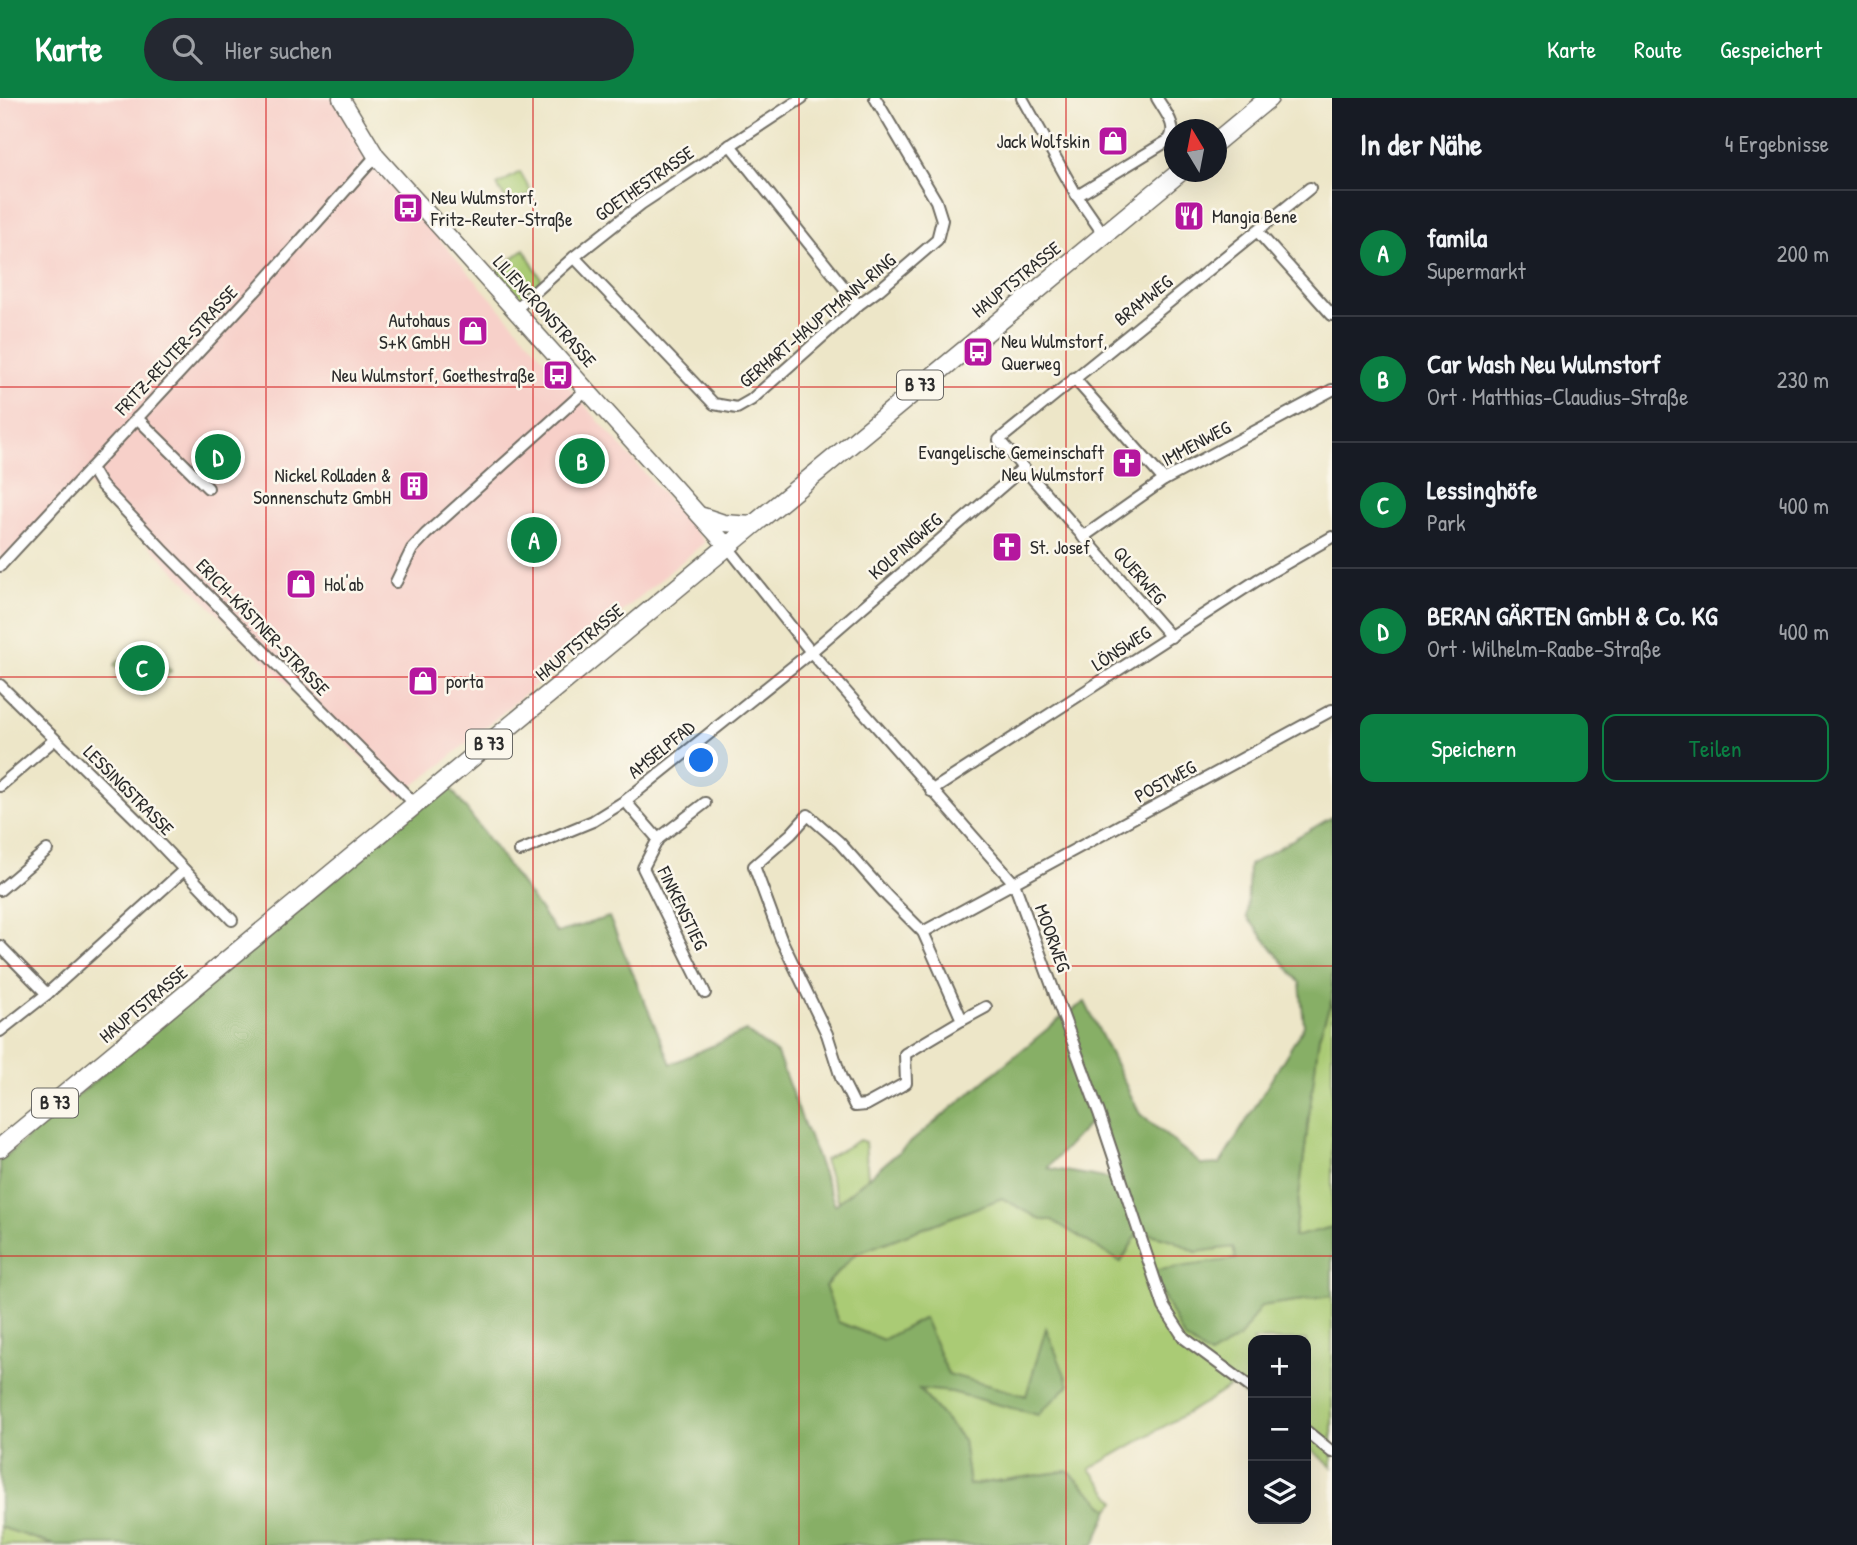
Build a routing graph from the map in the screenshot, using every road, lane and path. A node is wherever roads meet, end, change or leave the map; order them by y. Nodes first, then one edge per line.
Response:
1 (341, 98) edge
2 (802, 98) edge
3 (875, 98) edge
4 (1021, 98) edge
5 (1157, 98) edge
6 (1269, 98) edge
7 (1227, 133) edge
8 (730, 145) junction
9 (376, 156) junction
10 (1168, 182) edge
11 (1310, 188) dead end
12 (1077, 196) junction
13 (1257, 231) junction
14 (1104, 235) junction
15 (574, 257) junction
16 (858, 305) junction
17 (516, 309) junction
18 (1332, 315) edge
19 (1074, 378) junction
20 (587, 389) junction
21 (1332, 390) edge
22 (137, 418) junction
23 (999, 440) joint
24 (91, 468) junction
25 (1023, 468) junction
26 (1164, 480) junction
27 (208, 488) dead end
28 (701, 515) junction
29 (752, 525) junction
30 (1083, 537) junction
31 (1332, 537) edge
32 (727, 546) junction
33 (0, 566) edge
34 (396, 582) dead end
35 (1171, 637) junction
36 (810, 652) junction
37 (0, 685) edge
38 (1332, 710) edge
39 (54, 740) junction
40 (0, 786) edge
41 (930, 791) junction
42 (625, 802) junction
43 (705, 803) dead end
44 (416, 805) junction
45 (798, 806) dead end
46 (808, 815) junction
47 (659, 839) junction
48 (47, 850) dead end
49 (520, 851) dead end
50 (184, 870) junction
51 (1014, 883) junction
52 (0, 890) edge
53 (232, 920) dead end
54 (923, 932) junction
55 (0, 946) edge
56 (47, 993) junction
57 (705, 993) dead end
58 (986, 1007) dead end
59 (962, 1020) junction
60 (0, 1031) edge
61 (3, 1146) edge
62 (1248, 1385) edge
63 (1311, 1435) edge
64 (1332, 1452) edge

1 - 9 street, LILIENCRONSTRASSE
2 - 8 street, GOETHESTRASSE
3 - 16 street, GERHART-HAUPTMANN-RING
4 - 12 street
5 - 12 street
6 - 7 main road
8 - 15 street, GOETHESTRASSE
8 - 16 street
9 - 17 street, LILIENCRONSTRASSE
9 - 22 street, FRITZ-REUTER-STRASSE
10 - 14 main road, HAUPTSTRASSE / B 73
11 - 13 street, BRAMWEG
12 - 14 street
13 - 18 street
13 - 19 street, BRAMWEG
14 - 29 main road, HAUPTSTRASSE / B 73
15 - 16 street, GERHART-HAUPTMANN-RING
15 - 17 street, GOETHESTRASSE
17 - 20 street, LILIENCRONSTRASSE
19 - 23 street, BRAMWEG
19 - 26 street
20 - 28 street, LILIENCRONSTRASSE
20 - 34 street
21 - 26 street, IMMENWEG
22 - 24 street, FRITZ-REUTER-STRASSE
22 - 27 street
23 - 25 street, QUERWEG
24 - 33 street, FRITZ-REUTER-STRASSE
24 - 44 street, ERICH-KÄSTNER-STRASSE
25 - 30 street, QUERWEG
25 - 36 street, KOLPINGWEG
26 - 30 street, IMMENWEG
28 - 29 street
28 - 32 street, LILIENCRONSTRASSE
29 - 32 main road, HAUPTSTRASSE / B 73
30 - 35 street, QUERWEG
31 - 35 street, LÖNSWEG
32 - 36 street, MOORWEG
32 - 44 main road, HAUPTSTRASSE / B 73
35 - 41 street, LÖNSWEG
36 - 41 street, MOORWEG
36 - 42 street, AMSELPFAD
37 - 39 street, LESSINGSTRASSE
38 - 51 street, POSTWEG
39 - 40 street
39 - 50 street, LESSINGSTRASSE
41 - 51 street, MOORWEG
42 - 47 street, FINKENSTIEG
42 - 49 street, AMSELPFAD
43 - 47 street, FINKENSTIEG
44 - 61 main road, HAUPTSTRASSE / B 73
45 - 46 street
46 - 54 street
46 - 59 street
47 - 57 street, FINKENSTIEG
48 - 52 street
50 - 53 street, LESSINGSTRASSE
50 - 56 street
51 - 54 street, POSTWEG
51 - 62 street, MOORWEG
54 - 59 street
55 - 56 street
56 - 60 street
58 - 59 street
63 - 64 street

